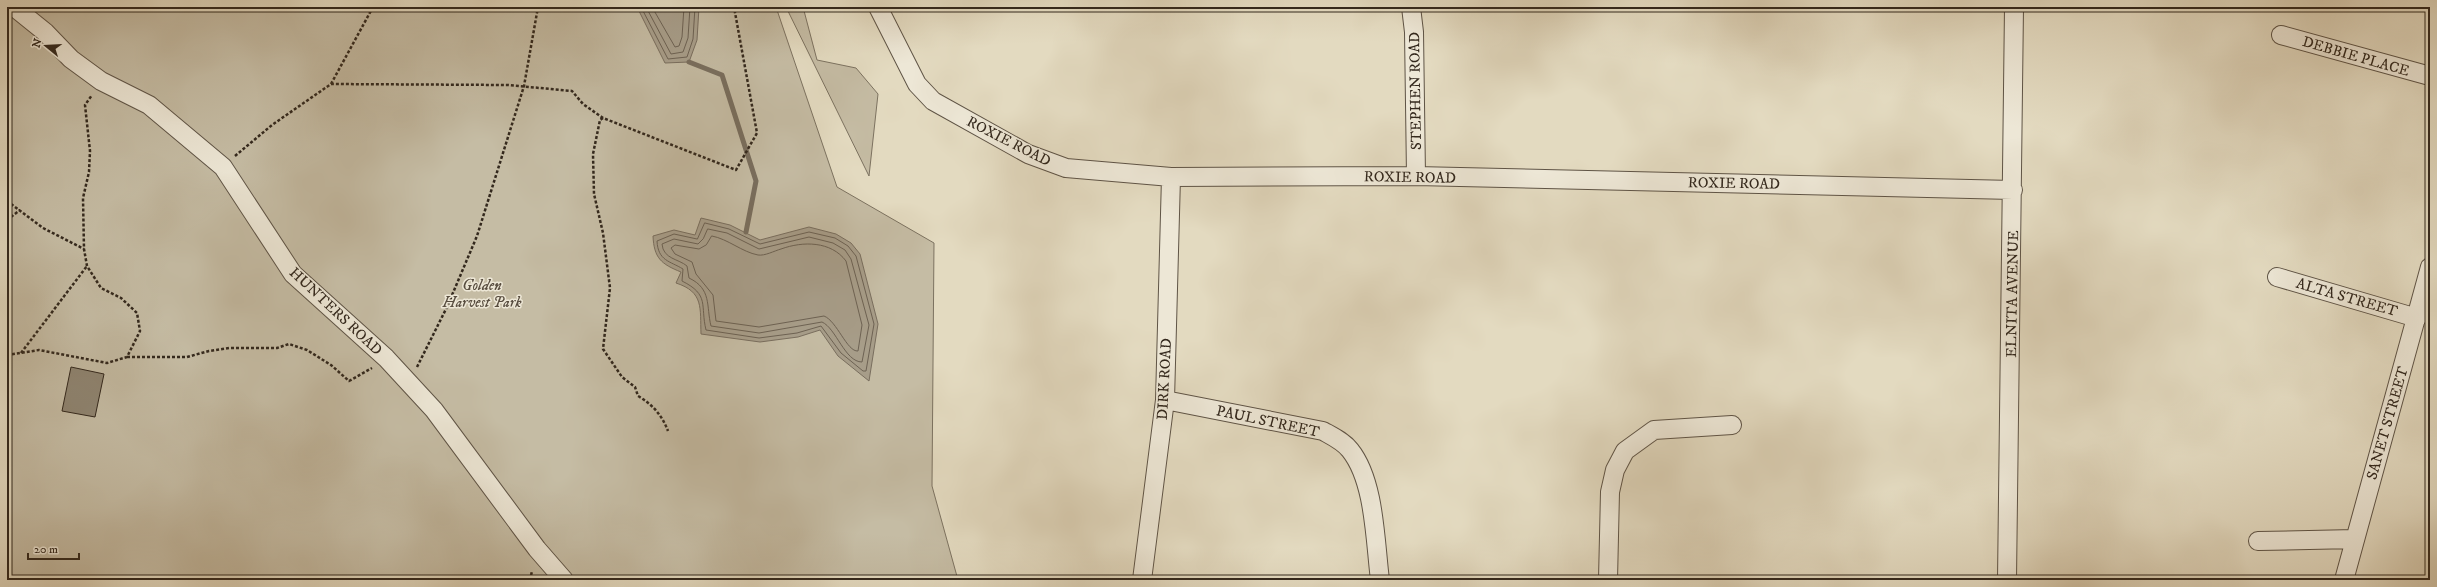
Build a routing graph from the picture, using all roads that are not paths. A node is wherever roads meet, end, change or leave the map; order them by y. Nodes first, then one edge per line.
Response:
1 (14, 7) edge
2 (878, 7) edge
3 (1411, 7) edge
4 (2014, 7) edge
5 (2281, 35) dead end
6 (2430, 76) edge
7 (1416, 176) junction
8 (1171, 177) junction
9 (2013, 190) junction
10 (2430, 266) edge
11 (2277, 277) dead end
12 (2417, 318) junction
13 (1165, 400) junction
14 (1732, 425) dead end
15 (2355, 539) junction
16 (2258, 541) dead end
17 (564, 580) edge
18 (1142, 580) edge
19 (1380, 580) edge
20 (1608, 580) edge
21 (2007, 580) edge
22 (2344, 580) edge

1 - 17 street, HUNTERS ROAD
2 - 8 street, ROXIE ROAD
3 - 7 street, STEPHEN ROAD
4 - 9 street, ELNITA AVENUE
5 - 6 street, DEBBIE PLACE
7 - 8 street, ROXIE ROAD
7 - 9 street, ROXIE ROAD
8 - 13 street, DIRK ROAD
9 - 21 street, ELNITA AVENUE
10 - 12 street, SANET STREET
11 - 12 street, ALTA STREET
12 - 15 street, SANET STREET
13 - 18 street, DIRK ROAD
13 - 19 street, PAUL STREET
14 - 20 street
15 - 16 street
15 - 22 street, SANET STREET

